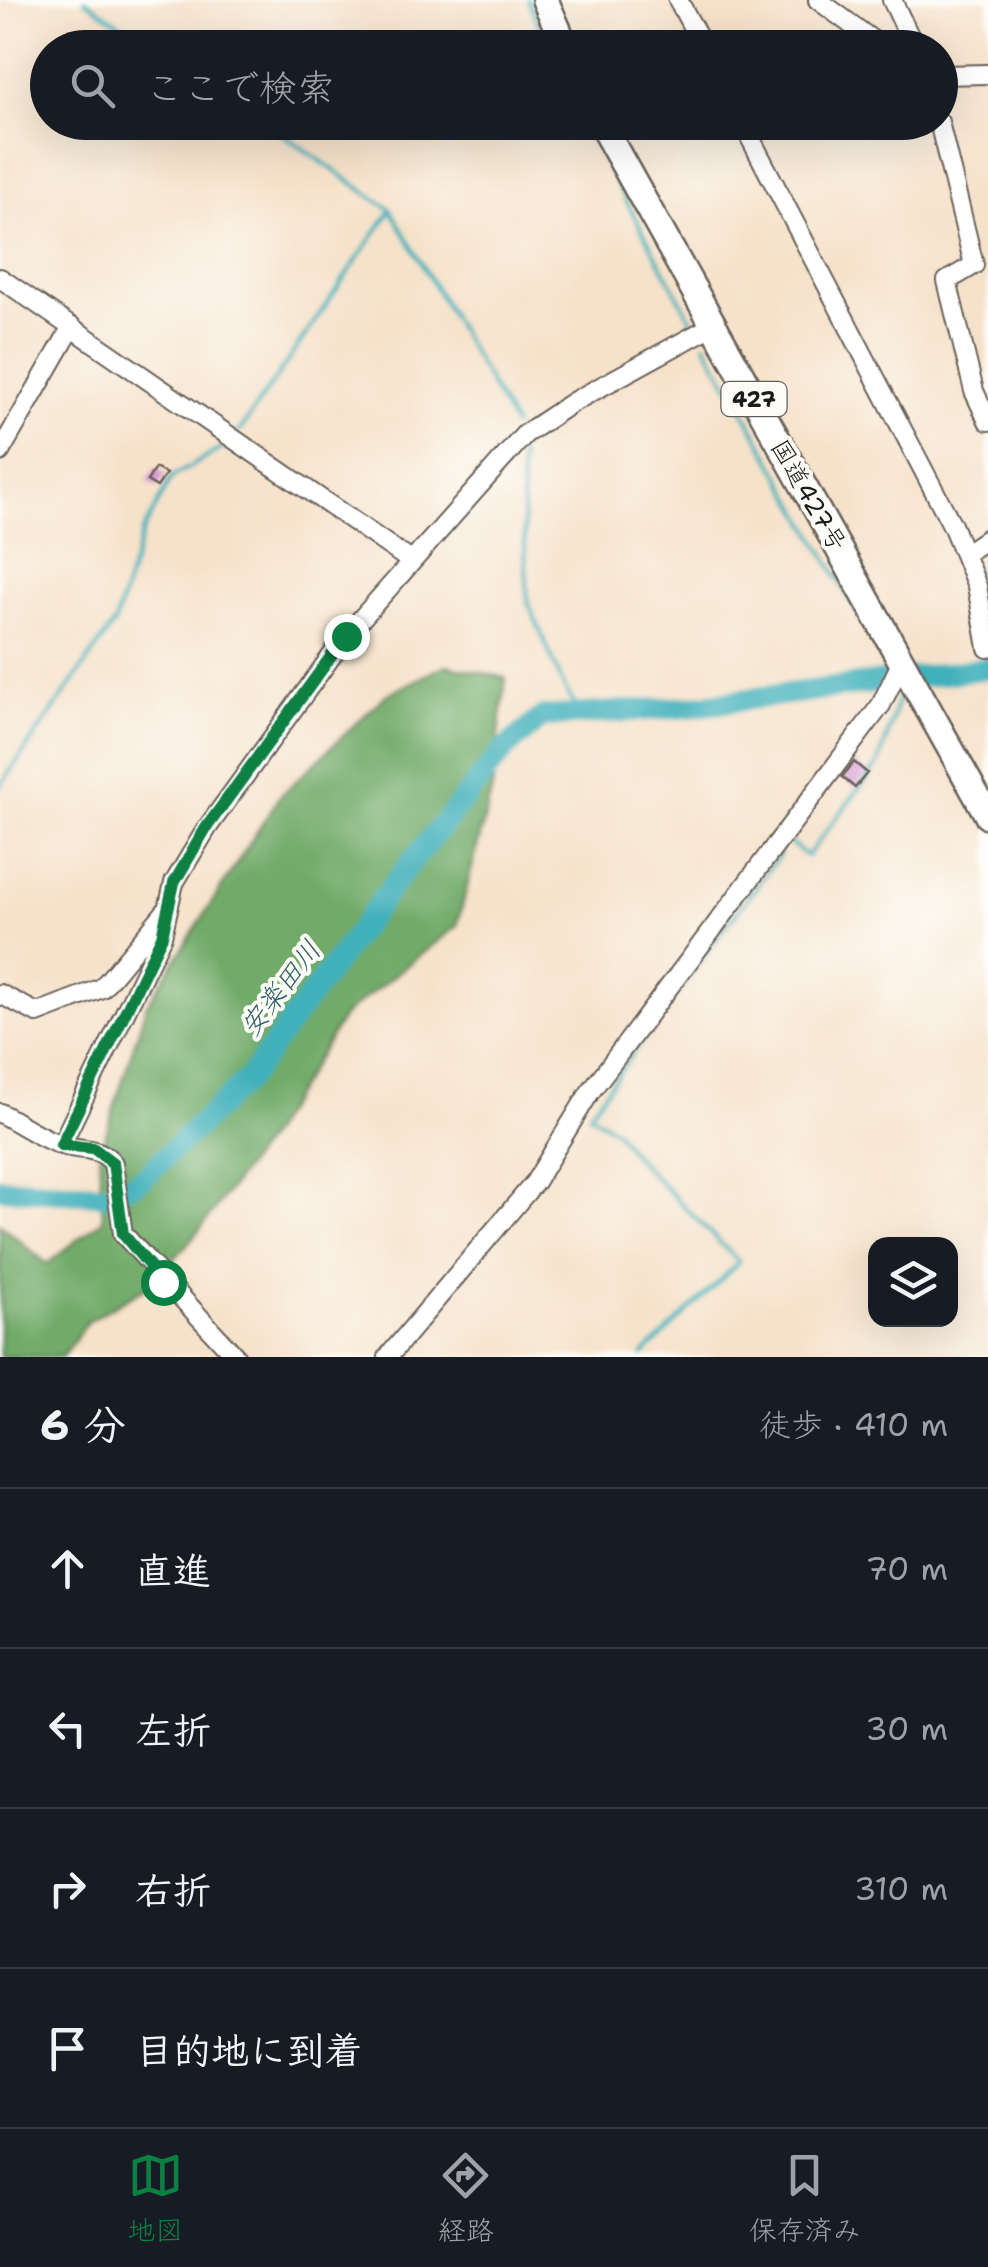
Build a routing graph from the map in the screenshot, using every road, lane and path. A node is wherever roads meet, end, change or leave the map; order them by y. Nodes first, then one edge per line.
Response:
1 (545, 0) edge
2 (678, 0) edge
3 (818, 0) edge
4 (892, 0) edge
5 (558, 30) edge
6 (694, 30) edge
7 (859, 30) edge
8 (906, 30) edge
9 (988, 74) edge
10 (958, 75) edge
11 (610, 140) edge
12 (751, 140) edge
13 (943, 140) edge
14 (0, 278) edge
15 (712, 326) junction
16 (72, 327) junction
17 (988, 420) edge
18 (0, 452) edge
19 (988, 538) edge
20 (964, 554) junction
21 (411, 561) junction
22 (988, 648) edge
23 (904, 678) junction
24 (988, 816) edge
25 (168, 908) junction
26 (0, 994) edge
27 (0, 1113) edge
28 (61, 1145) junction
29 (236, 1357) edge
30 (388, 1357) edge

1 - 5 highway
2 - 6 street
3 - 7 street
4 - 8 street
9 - 10 street
11 - 15 highway, 国道427号 / 427
12 - 20 street
13 - 17 street
14 - 16 street
15 - 21 street
15 - 23 highway, 国道427号 / 427
16 - 18 street
16 - 21 street
19 - 20 street
20 - 22 street
21 - 25 street
23 - 24 highway, 国道427号 / 427
23 - 30 street
25 - 26 street
25 - 28 street
27 - 28 street
28 - 29 street

